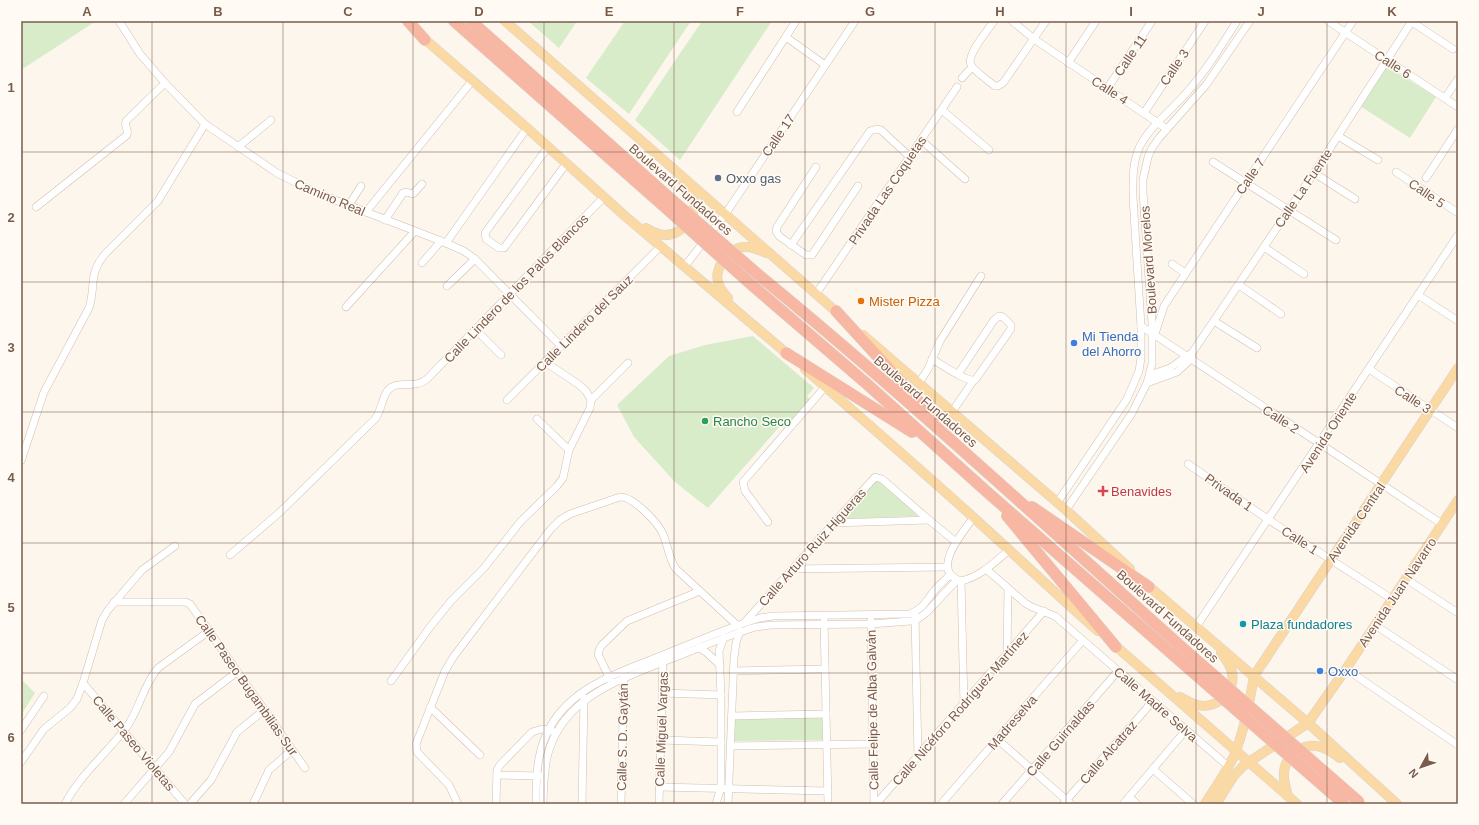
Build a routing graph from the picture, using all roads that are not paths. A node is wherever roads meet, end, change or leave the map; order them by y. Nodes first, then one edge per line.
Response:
1 (119, 21) edge
2 (404, 21) edge
3 (408, 21) edge
4 (454, 21) edge
5 (471, 21) edge
6 (505, 21) edge
7 (796, 21) edge
8 (855, 21) edge
9 (994, 21) edge
10 (1012, 21) edge
11 (1046, 21) edge
12 (1096, 21) edge
13 (1152, 21) edge
14 (1205, 21) edge
15 (1237, 21) edge
16 (1250, 21) edge
17 (1328, 21) edge
18 (1353, 21) edge
19 (1412, 22) edge
20 (1346, 33) junction
21 (786, 37) junction
22 (1034, 39) junction
23 (425, 40) junction
24 (1453, 49) dead end
25 (1387, 60) junction
26 (1068, 63) junction
27 (825, 65) junction
28 (972, 67) junction
29 (962, 78) dead end
30 (1458, 79) edge
31 (472, 81) junction
32 (165, 83) junction
33 (957, 87) dead end
34 (1107, 89) junction
35 (1445, 98) junction
36 (1458, 107) edge
37 (942, 110) junction
38 (737, 112) dead end
39 (1144, 113) junction
40 (271, 120) dead end
41 (1158, 123) junction
42 (205, 124) junction
43 (528, 128) junction
44 (1167, 129) junction
45 (1458, 129) edge
46 (1338, 136) junction
47 (921, 140) junction
48 (238, 147) junction
49 (548, 147) junction
50 (989, 150) dead end
51 (910, 157) junction
52 (664, 160) junction
53 (1378, 160) dead end
54 (1213, 162) dead end
55 (566, 164) junction
56 (816, 167) dead end
57 (1396, 172) dead end
58 (1314, 173) junction
59 (1426, 178) dead end
60 (965, 179) dead end
61 (1245, 183) junction
62 (422, 184) dead end
63 (361, 186) dead end
64 (858, 186) dead end
65 (604, 197) junction
66 (1355, 199) dead end
67 (670, 204) junction
68 (348, 205) junction
69 (36, 207) dead end
70 (1289, 210) junction
71 (366, 212) junction
72 (726, 213) junction
73 (1458, 213) edge
74 (625, 216) junction
75 (385, 220) junction
76 (415, 231) junction
77 (1458, 235) edge
78 (1336, 240) dead end
79 (443, 242) junction
80 (791, 245) junction
81 (662, 246) junction
82 (1264, 247) junction
83 (475, 259) junction
84 (422, 263) dead end
85 (1172, 264) dead end
86 (784, 265) junction
87 (686, 266) junction
88 (1185, 273) junction
89 (1304, 274) dead end
90 (981, 276) dead end
91 (1239, 285) junction
92 (447, 286) dead end
93 (509, 295) junction
94 (1418, 295) junction
95 (819, 296) junction
96 (346, 307) dead end
97 (834, 309) junction
98 (737, 310) junction
99 (1281, 314) dead end
100 (1458, 321) edge
101 (1214, 322) junction
102 (1141, 326) junction
103 (476, 330) junction
104 (1154, 333) junction
105 (561, 346) junction
106 (1257, 348) dead end
107 (786, 353) junction
108 (501, 355) dead end
109 (1190, 356) junction
110 (932, 359) junction
111 (545, 362) junction
112 (628, 363) dead end
113 (1458, 368) edge
114 (1369, 369) junction
115 (958, 374) junction
116 (1150, 375) junction
117 (973, 381) junction
118 (919, 383) junction
119 (1147, 383) junction
120 (825, 387) junction
121 (507, 400) dead end
122 (591, 400) junction
123 (1430, 410) junction
124 (952, 412) junction
125 (537, 419) dead end
126 (1458, 428) edge
127 (1320, 444) junction
128 (959, 448) junction
129 (940, 449) junction
130 (569, 450) junction
131 (21, 461) edge
132 (1188, 464) dead end
133 (1381, 484) junction
134 (986, 491) junction
135 (1009, 493) junction
136 (1458, 500) edge
137 (1057, 503) junction
138 (1066, 510) junction
139 (974, 518) junction
140 (929, 520) junction
141 (1269, 520) junction
142 (768, 522) dead end
143 (833, 523) junction
144 (1442, 524) junction
145 (956, 542) junction
146 (175, 546) dead end
147 (1009, 550) junction
148 (230, 555) dead end
149 (1331, 560) junction
150 (947, 567) junction
151 (792, 569) junction
152 (986, 569) junction
153 (950, 575) junction
154 (1406, 578) junction
155 (959, 580) junction
156 (1149, 587) junction
157 (1008, 589) junction
158 (700, 591) junction
159 (1392, 599) junction
160 (114, 602) junction
161 (1044, 611) junction
162 (915, 612) junction
163 (1458, 613) edge
164 (871, 615) junction
165 (824, 619) junction
166 (916, 620) junction
167 (871, 624) junction
168 (1375, 625) junction
169 (741, 627) junction
170 (1196, 627) junction
171 (730, 629) junction
172 (209, 631) junction
173 (1208, 637) junction
174 (722, 639) junction
175 (1083, 640) junction
176 (1116, 647) junction
177 (699, 648) junction
178 (1007, 654) junction
179 (1182, 655) junction
180 (663, 658) junction
181 (720, 666) junction
182 (1346, 669) junction
183 (624, 670) junction
184 (825, 670) junction
185 (733, 671) junction
186 (1118, 671) junction
187 (237, 672) junction
188 (1254, 676) junction
189 (624, 678) junction
190 (611, 680) junction
191 (1458, 680) edge
192 (391, 681) dead end
193 (84, 683) junction
194 (1165, 689) junction
195 (584, 690) junction
196 (662, 693) junction
197 (44, 696) dead end
198 (721, 696) junction
199 (584, 699) junction
200 (1153, 701) junction
201 (964, 705) junction
202 (430, 707) junction
203 (264, 710) junction
204 (826, 714) junction
205 (732, 716) junction
206 (1308, 723) junction
207 (21, 730) edge
208 (549, 730) junction
209 (1186, 730) junction
210 (123, 731) junction
211 (556, 733) junction
212 (997, 739) junction
213 (661, 740) junction
214 (721, 742) junction
215 (873, 744) junction
216 (1458, 744) edge
217 (827, 745) junction
218 (731, 746) junction
219 (292, 750) junction
220 (1236, 751) junction
221 (480, 755) dead end
222 (918, 757) junction
223 (21, 762) edge
224 (1248, 762) junction
225 (1229, 767) junction
226 (155, 768) junction
227 (305, 768) dead end
228 (1153, 769) junction
229 (1032, 770) junction
230 (1361, 772) junction
231 (497, 775) junction
232 (541, 776) junction
233 (660, 788) junction
234 (720, 790) junction
235 (729, 790) junction
236 (828, 791) junction
237 (1288, 796) junction
238 (1129, 797) junction
239 (1067, 803) edge
240 (1360, 803) edge
241 (65, 804) edge
242 (124, 804) edge
243 (185, 804) edge
244 (190, 804) edge
245 (253, 804) edge
246 (458, 804) edge
247 (496, 804) edge
248 (536, 804) edge
249 (543, 804) edge
250 (582, 804) edge
251 (621, 804) edge
252 (659, 804) edge
253 (716, 804) edge
254 (728, 804) edge
255 (828, 804) edge
256 (875, 804) edge
257 (941, 804) edge
258 (1002, 804) edge
259 (1122, 804) edge
260 (1137, 804) edge
261 (1193, 804) edge
262 (1206, 804) edge
263 (1216, 804) edge
264 (1297, 804) edge
265 (1344, 804) edge
266 (1397, 804) edge

1 - 32 street, Camino Real
2 - 23 main road
3 - 23 highway
4 - 67 highway, Boulevard Fundadores
5 - 67 highway, Boulevard Fundadores
6 - 52 main road
7 - 21 street
8 - 27 street, Calle 17
9 - 28 street
10 - 22 street, Calle 4
11 - 22 street
12 - 26 street
13 - 34 street, Calle 11
14 - 39 street, Calle 3
15 - 41 street, Boulevard Morelos
16 - 44 street, Boulevard Morelos
17 - 20 street, Calle 6
18 - 20 street, Calle 7
19 - 24 street
19 - 25 street, Calle La Fuente
20 - 25 street, Calle 6
20 - 61 street, Calle 7
21 - 27 street
21 - 38 street
22 - 26 street, Calle 4
22 - 28 street
23 - 31 main road
25 - 35 street, Calle 6
25 - 46 street, Calle La Fuente
26 - 34 street, Calle 4
27 - 72 street, Calle 17
28 - 29 street
30 - 35 street
31 - 43 main road
31 - 71 street
32 - 42 street, Camino Real
32 - 69 street
33 - 37 street, Privada Las Coquetas
34 - 39 street, Calle 4
35 - 36 street, Calle 6
37 - 47 street, Privada Las Coquetas
37 - 50 street
39 - 41 street, Calle 4
40 - 48 street
41 - 44 street, Calle 4
41 - 102 street, Boulevard Morelos
42 - 48 street, Camino Real
42 - 131 street
43 - 49 main road
43 - 79 street
44 - 104 street, Boulevard Morelos
45 - 59 street
46 - 53 street
46 - 58 street, Calle La Fuente
47 - 51 street, Privada Las Coquetas
47 - 60 street
48 - 68 street, Camino Real
49 - 55 main road
49 - 55 street
51 - 80 street
51 - 95 street, Privada Las Coquetas
52 - 72 main road
52 - 74 main road
54 - 61 street
55 - 65 main road
56 - 80 street
57 - 73 street, Calle 5
58 - 66 street
58 - 70 street, Calle La Fuente
61 - 70 street
61 - 88 street, Calle 7
62 - 75 street
63 - 68 street
64 - 80 street
65 - 74 main road
65 - 93 street, Calle Lindero de los Palos Blancos
67 - 128 highway, Boulevard Fundadores, bridge
67 - 129 highway, Boulevard Fundadores, bridge
68 - 71 street, Camino Real
70 - 78 street
70 - 82 street, Calle La Fuente
71 - 75 street, Camino Real
72 - 86 main road
72 - 87 street, Calle 17
74 - 81 main road
75 - 76 street, Camino Real
76 - 79 street, Camino Real
76 - 96 street
77 - 94 street, Avenida Oriente
79 - 83 street, Camino Real
79 - 84 street
81 - 87 main road
81 - 105 street, Calle Lindero del Sauz
82 - 89 street
82 - 91 street, Calle La Fuente
83 - 92 street
83 - 93 street, Camino Real
85 - 88 street
86 - 95 main road
86 - 98 main road
87 - 98 main road
88 - 104 street, Calle 7
90 - 110 street
91 - 99 street
91 - 101 street, Calle La Fuente
93 - 103 street, Calle Lindero de los Palos Blancos
93 - 105 street, Camino Real
94 - 100 street
94 - 114 street, Avenida Oriente
95 - 97 main road
97 - 118 main road
97 - 128 highway
98 - 107 main road
101 - 106 street
101 - 109 street, Calle La Fuente
102 - 104 street, Calle 2
102 - 137 street, Boulevard Morelos
103 - 108 street
103 - 148 street, Calle Lindero de los Palos Blancos
104 - 109 street, Calle 2
104 - 116 street, Boulevard Morelos
105 - 111 street, Calle Lindero del Sauz
107 - 120 main road
107 - 129 highway
109 - 116 street, Calle La Fuente
109 - 119 street, Calle La Fuente
109 - 127 street, Calle 2
110 - 115 street
110 - 118 street
111 - 121 street, Calle Lindero del Sauz
111 - 122 street
112 - 122 street
113 - 123 main road, Avenida Central
114 - 123 street, Calle 3
114 - 127 street, Avenida Oriente
115 - 117 street
115 - 117 street
116 - 119 street, Boulevard Morelos
117 - 124 street
118 - 124 main road
119 - 138 street, Boulevard Morelos
120 - 139 main road
120 - 142 street
122 - 130 street
123 - 126 street, Calle 3
123 - 133 main road, Avenida Central
124 - 137 main road
125 - 130 street
127 - 133 street, Calle 2
127 - 141 street, Avenida Oriente
128 - 135 highway, Boulevard Fundadores
129 - 134 highway, Boulevard Fundadores
130 - 192 street
132 - 141 street, Privada 1
133 - 144 street, Calle 2
133 - 149 main road, Avenida Central
134 - 176 highway
134 - 179 highway, Boulevard Fundadores
135 - 156 highway
135 - 179 highway, Boulevard Fundadores
136 - 144 main road, Avenida Juan Navarro
137 - 138 main road
138 - 156 main road
139 - 145 street
139 - 147 main road
140 - 143 street
140 - 143 street, Calle Arturo Ruiz Higueras
140 - 145 street
141 - 149 street, Calle 1
141 - 170 street, Avenida Oriente
143 - 151 street, Calle Arturo Ruiz Higueras
144 - 154 main road, Avenida Juan Navarro
145 - 150 street
146 - 160 street
147 - 152 street
147 - 176 main road
149 - 159 street, Calle 1
149 - 188 main road, Avenida Central
150 - 151 street
150 - 153 street
151 - 169 street, Calle Arturo Ruiz Higueras
152 - 155 street
152 - 157 street, Calle Madre Selva
153 - 155 street
153 - 162 street
154 - 159 main road, Avenida Juan Navarro
154 - 163 street
155 - 166 street
155 - 201 street
156 - 170 main road
157 - 161 street, Calle Madre Selva
157 - 178 street
158 - 169 street
158 - 190 street
158 - 202 street
159 - 168 main road, Avenida Juan Navarro
160 - 172 street, Calle Paseo Bugambilias Sur
160 - 193 street
161 - 175 street, Calle Madre Selva
161 - 178 street, Calle Nicéforo Rodríguez Martínez
162 - 164 street
162 - 166 street
164 - 165 street
164 - 167 street, Calle Felipe de Alba Galván
165 - 167 street
165 - 169 street
165 - 169 street
165 - 184 street
166 - 167 street
166 - 222 street
167 - 215 street, Calle Felipe de Alba Galván
168 - 182 main road, Avenida Juan Navarro
168 - 191 street
169 - 171 street
169 - 174 street
169 - 185 street
170 - 173 main road
171 - 174 street
171 - 180 street
172 - 187 street, Calle Paseo Bugambilias Sur
172 - 210 street
173 - 188 main road
173 - 194 main road
174 - 177 street
174 - 181 street
175 - 186 street, Calle Madre Selva
175 - 212 street, Madreselva
176 - 194 main road
177 - 180 street
177 - 181 street
178 - 201 street, Calle Nicéforo Rodríguez Martínez
179 - 240 highway, Boulevard Fundadores, bridge
179 - 265 highway, Boulevard Fundadores, bridge
180 - 183 street
180 - 189 street
180 - 196 street, Calle Miguel Vargas
181 - 198 street
182 - 206 main road, Avenida Juan Navarro
182 - 216 street
183 - 189 street, Calle S. D. Gaytán
183 - 190 street
184 - 185 street
184 - 204 street
185 - 205 street
186 - 200 street, Calle Madre Selva
186 - 229 street, Calle Guirnaldas
187 - 203 street, Calle Paseo Bugambilias Sur
187 - 226 street
188 - 206 main road
188 - 220 main road
189 - 190 street
189 - 251 street, Calle S. D. Gaytán
190 - 195 street
190 - 199 street
193 - 210 street, Calle Paseo Violetas
193 - 223 street
194 - 220 main road
195 - 199 street
195 - 208 street
196 - 198 street
196 - 213 street, Calle Miguel Vargas
197 - 207 street
198 - 214 street
199 - 211 street
199 - 250 street
200 - 209 street, Calle Madre Selva
200 - 239 street, Calle Alcatraz
201 - 222 street, Calle Nicéforo Rodríguez Martínez
202 - 221 street
202 - 246 street
203 - 219 street, Calle Paseo Bugambilias Sur
203 - 244 street
204 - 205 street
204 - 217 street
205 - 218 street
206 - 224 main road
206 - 230 main road
208 - 211 street
208 - 231 street
208 - 232 street
209 - 225 street, Calle Madre Selva
209 - 228 street
210 - 226 street, Calle Paseo Violetas
210 - 241 street
211 - 232 street
212 - 229 street
212 - 257 street, Madreselva
213 - 214 street
213 - 233 street, Calle Miguel Vargas
214 - 234 street
215 - 217 street
215 - 256 street, Calle Felipe de Alba Galván
217 - 218 street
217 - 236 street
218 - 235 street
219 - 227 street, Calle Paseo Bugambilias Sur
219 - 245 street
220 - 224 main road
220 - 225 main road
222 - 256 street, Calle Nicéforo Rodríguez Martínez
224 - 237 main road
224 - 263 main road
225 - 262 main road
226 - 242 street
226 - 243 street, Calle Paseo Violetas
228 - 238 street
228 - 261 street
229 - 239 street
229 - 258 street, Calle Guirnaldas
230 - 237 main road
230 - 266 main road
231 - 232 street
231 - 247 street
232 - 248 street
232 - 249 street
233 - 234 street
233 - 252 street, Calle Miguel Vargas
234 - 235 street
234 - 253 street
235 - 236 street
235 - 254 street
236 - 255 street
237 - 264 main road
238 - 259 street
238 - 260 street

